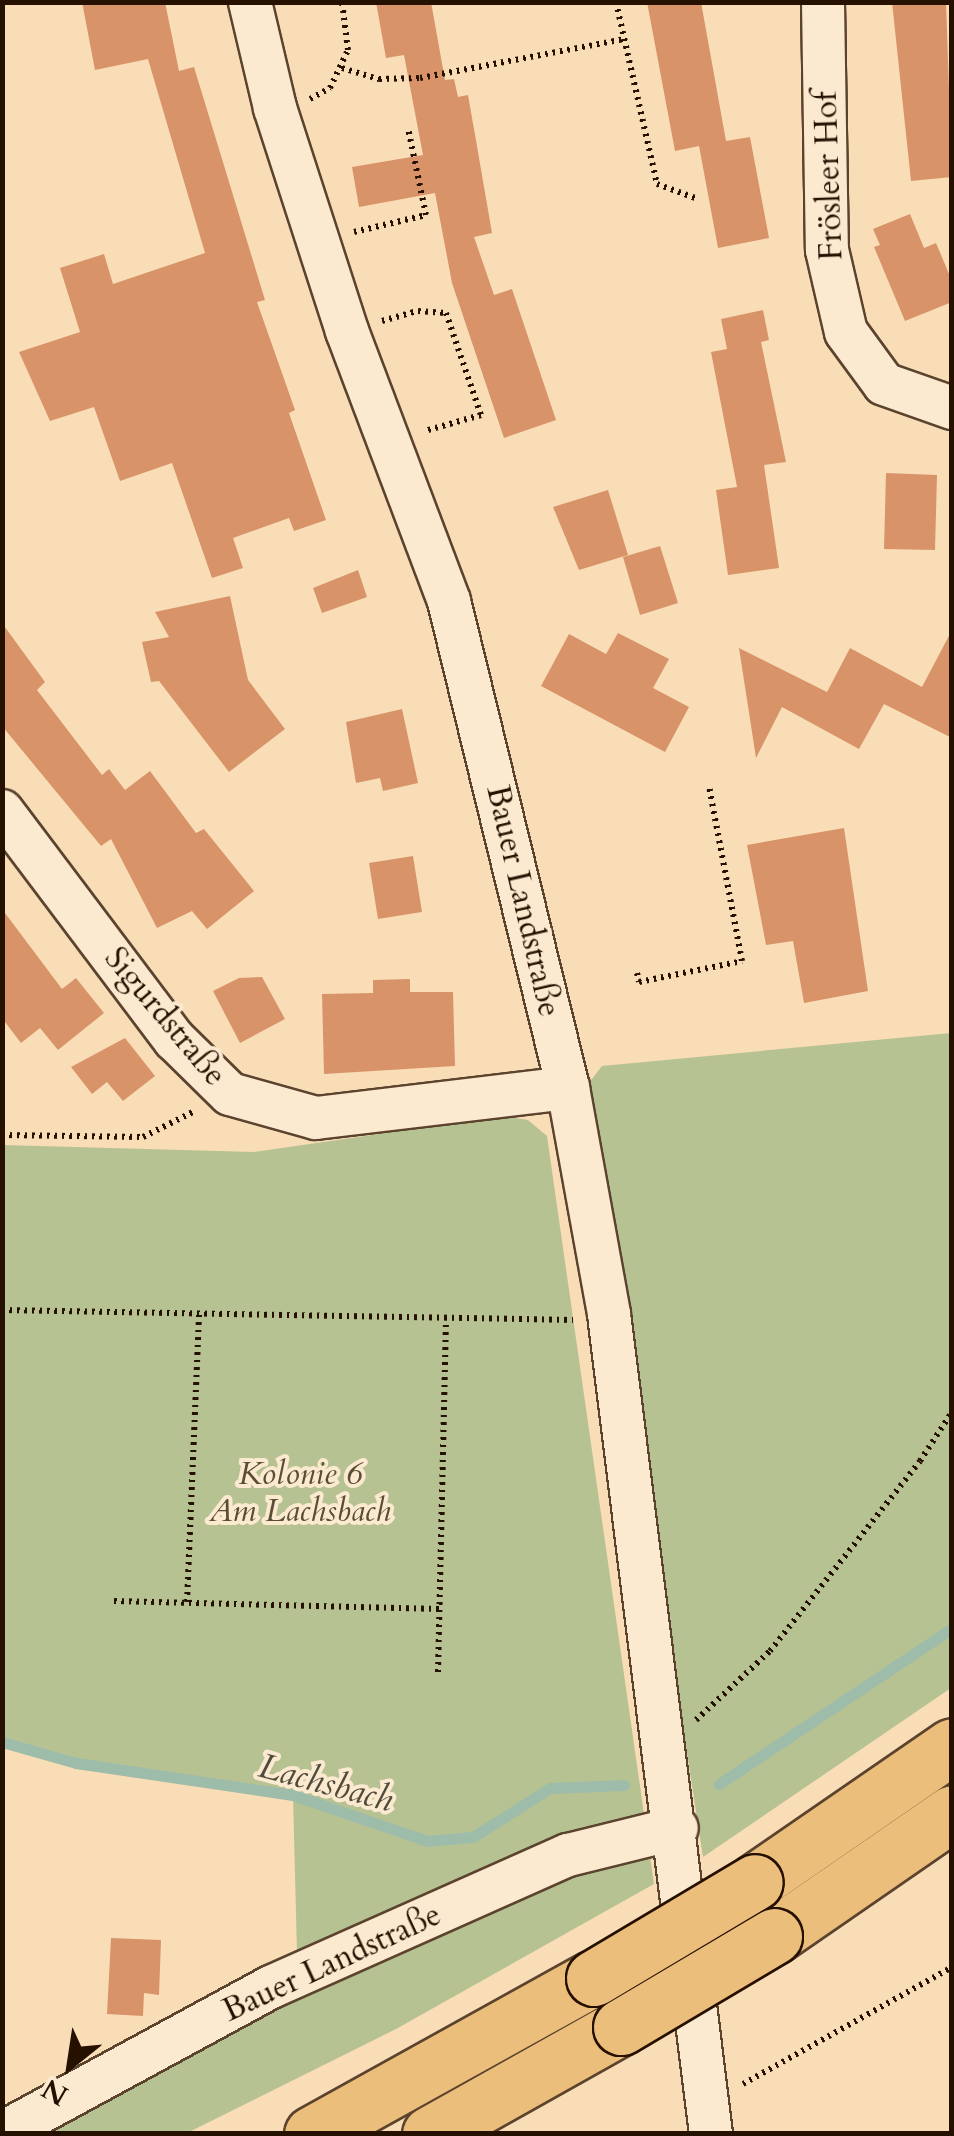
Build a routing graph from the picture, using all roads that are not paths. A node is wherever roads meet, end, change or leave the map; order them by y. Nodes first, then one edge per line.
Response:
1 (250, 2) edge
2 (824, 2) edge
3 (952, 408) edge
4 (2, 811) edge
5 (568, 1088) junction
6 (952, 1746) edge
7 (952, 1813) edge
8 (677, 1828) junction
9 (710, 2118) edge
10 (2, 2132) edge
11 (312, 2134) edge
12 (430, 2134) edge

1 - 5 street, Bauer Landstraße
2 - 3 street, Frösleer Hof
4 - 5 street, Sigurdstraße
5 - 8 street, Bauer Landstraße
6 - 11 highway, bridge
7 - 12 highway, bridge
8 - 9 street, Bauer Landstraße
8 - 10 street, Bauer Landstraße

